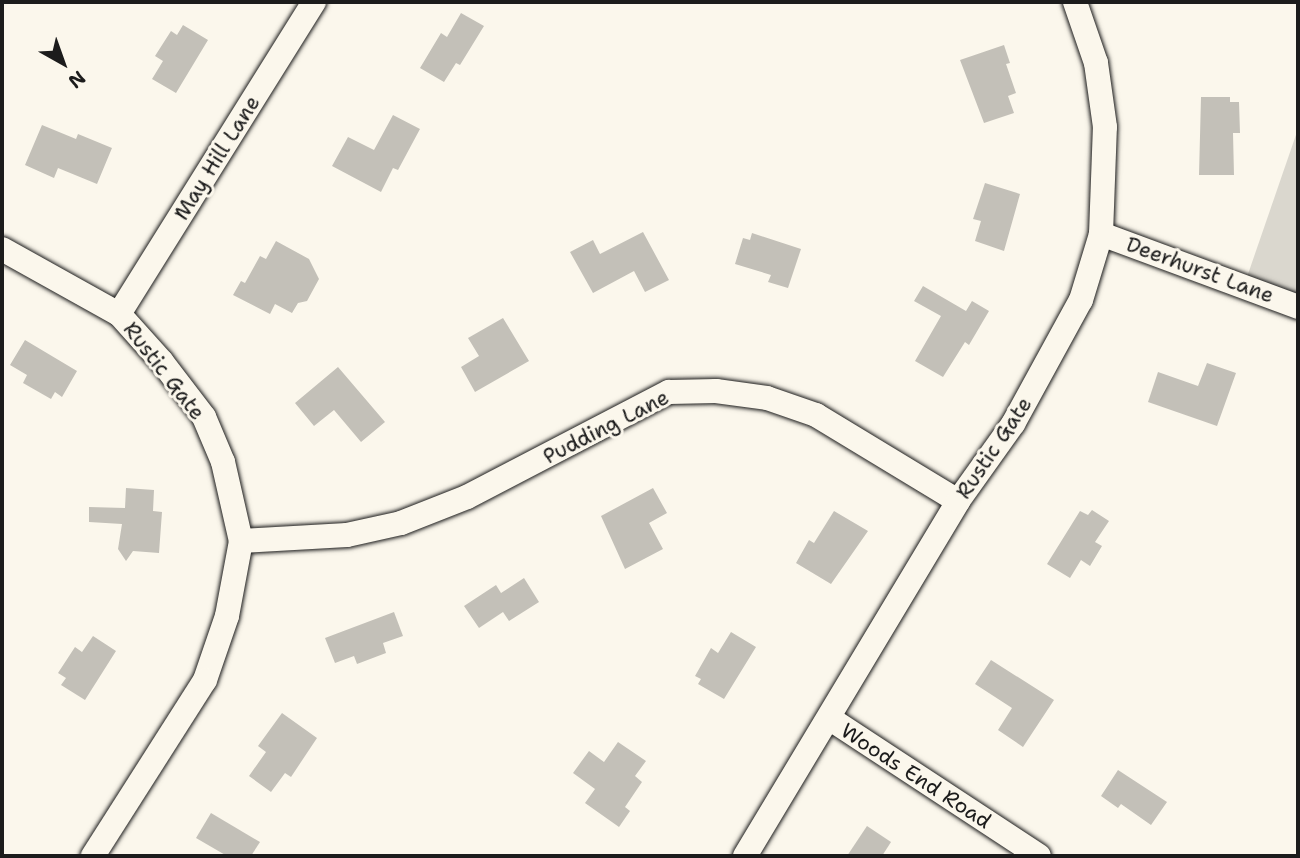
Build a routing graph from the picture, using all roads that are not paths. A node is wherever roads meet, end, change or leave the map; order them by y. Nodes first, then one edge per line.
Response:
1 (314, 2) edge
2 (1075, 2) edge
3 (1101, 234) junction
4 (2, 249) edge
5 (1298, 307) edge
6 (119, 314) junction
7 (958, 501) junction
8 (241, 541) junction
9 (829, 718) junction
10 (93, 856) edge
11 (745, 856) edge
12 (1039, 856) edge

1 - 6 street, May Hill Lane
2 - 3 street, Rustic Gate
3 - 5 street, Deerhurst Lane
3 - 7 street, Rustic Gate
4 - 6 street, Rustic Gate
6 - 8 street, Rustic Gate
7 - 8 street, Pudding Lane
7 - 9 street, Rustic Gate
8 - 10 street, Rustic Gate
9 - 11 street, Rustic Gate
9 - 12 street, Woods End Road

